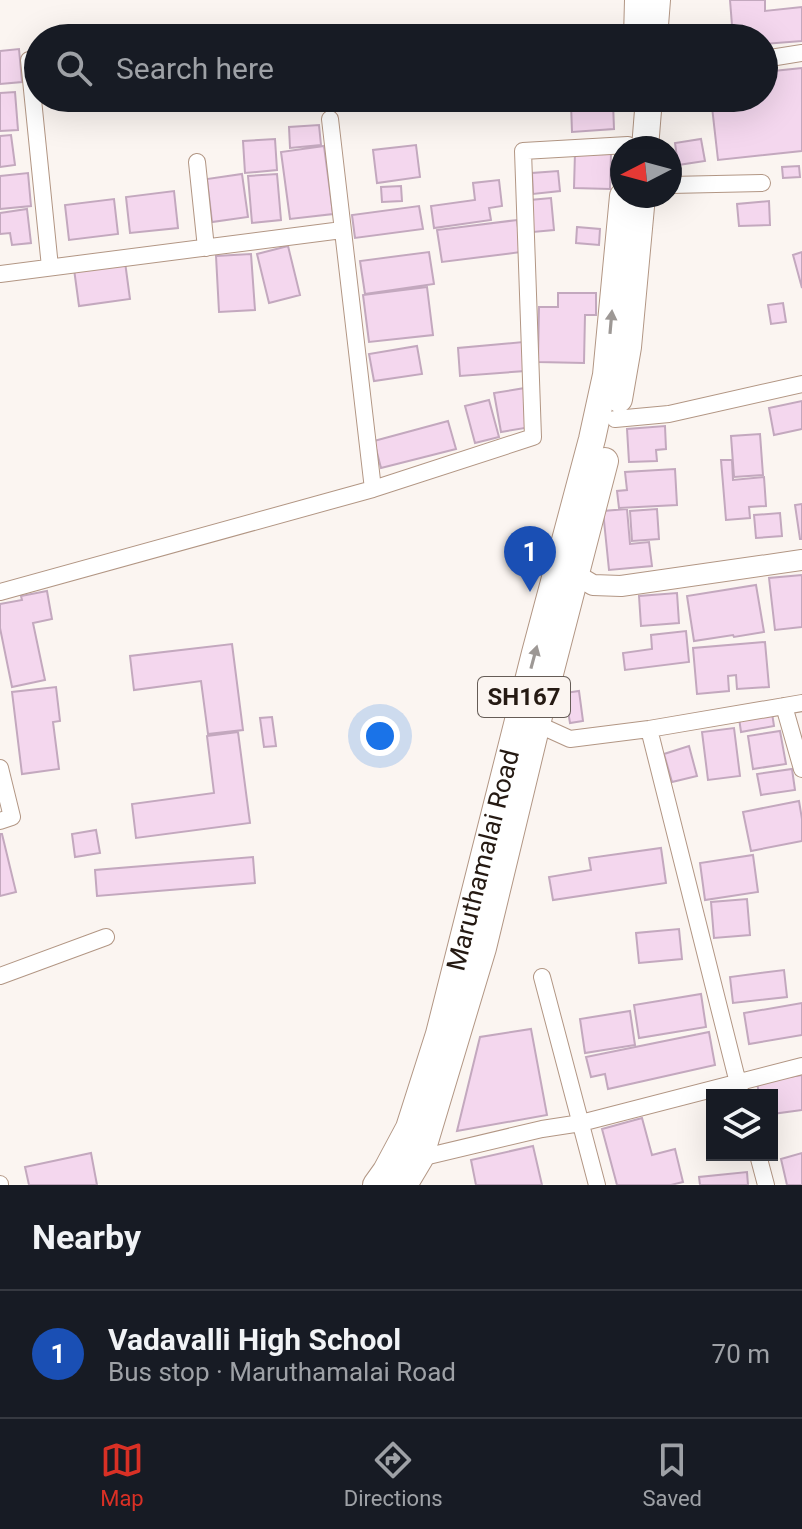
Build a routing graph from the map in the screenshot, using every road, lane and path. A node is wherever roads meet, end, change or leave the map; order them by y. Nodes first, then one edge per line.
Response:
1 (638, 0) edge
2 (657, 0) edge
3 (637, 24) edge
4 (655, 24) edge
5 (802, 53) edge
6 (778, 57) edge
7 (34, 112) edge
8 (633, 112) edge
9 (645, 112) edge
10 (330, 119) dead end
11 (634, 136) edge
12 (637, 136) edge
13 (610, 148) edge
14 (197, 162) dead end
15 (762, 183) dead end
16 (682, 185) edge
17 (622, 208) edge
18 (641, 208) edge
19 (342, 230) junction
20 (206, 248) junction
21 (50, 267) junction
22 (0, 274) edge
23 (802, 384) edge
24 (615, 419) junction
25 (373, 489) junction
26 (802, 560) edge
27 (567, 573) junction
28 (0, 592) edge
29 (802, 703) edge
30 (784, 706) junction
31 (529, 717) junction
32 (649, 729) junction
33 (0, 768) edge
34 (802, 769) edge
35 (0, 821) edge
36 (106, 937) dead end
37 (0, 976) edge
38 (542, 977) dead end
39 (802, 1066) edge
40 (739, 1088) edge
41 (581, 1123) junction
42 (420, 1158) junction
43 (760, 1161) edge
44 (376, 1185) edge
45 (404, 1185) edge
46 (597, 1185) edge
47 (766, 1185) edge

1 - 3 main road
2 - 4 main road
5 - 6 street
7 - 21 street
8 - 11 main road
9 - 12 main road
10 - 19 street
13 - 25 street
14 - 20 street
15 - 16 street
27 -> 17 main road, Maruthamalai Road / SH167
18 - 24 main road, Maruthamalai Road / SH167
19 - 20 street
19 - 25 street
20 - 21 street
21 - 22 street
23 - 24 street
24 - 27 main road, Maruthamalai Road / SH167
25 - 28 street
26 - 27 street
27 - 31 main road, Maruthamalai Road / SH167
29 - 30 street
30 - 32 street
30 - 34 street
31 - 32 street
31 - 42 main road, Maruthamalai Road / SH167
31 - 44 main road, Maruthamalai Road / SH167
32 - 40 street
33 - 35 street
36 - 37 street
38 - 41 street
39 - 40 street
40 - 41 street
41 - 42 street
41 - 46 street
42 - 45 main road, Maruthamalai Road / SH167
43 - 47 street

